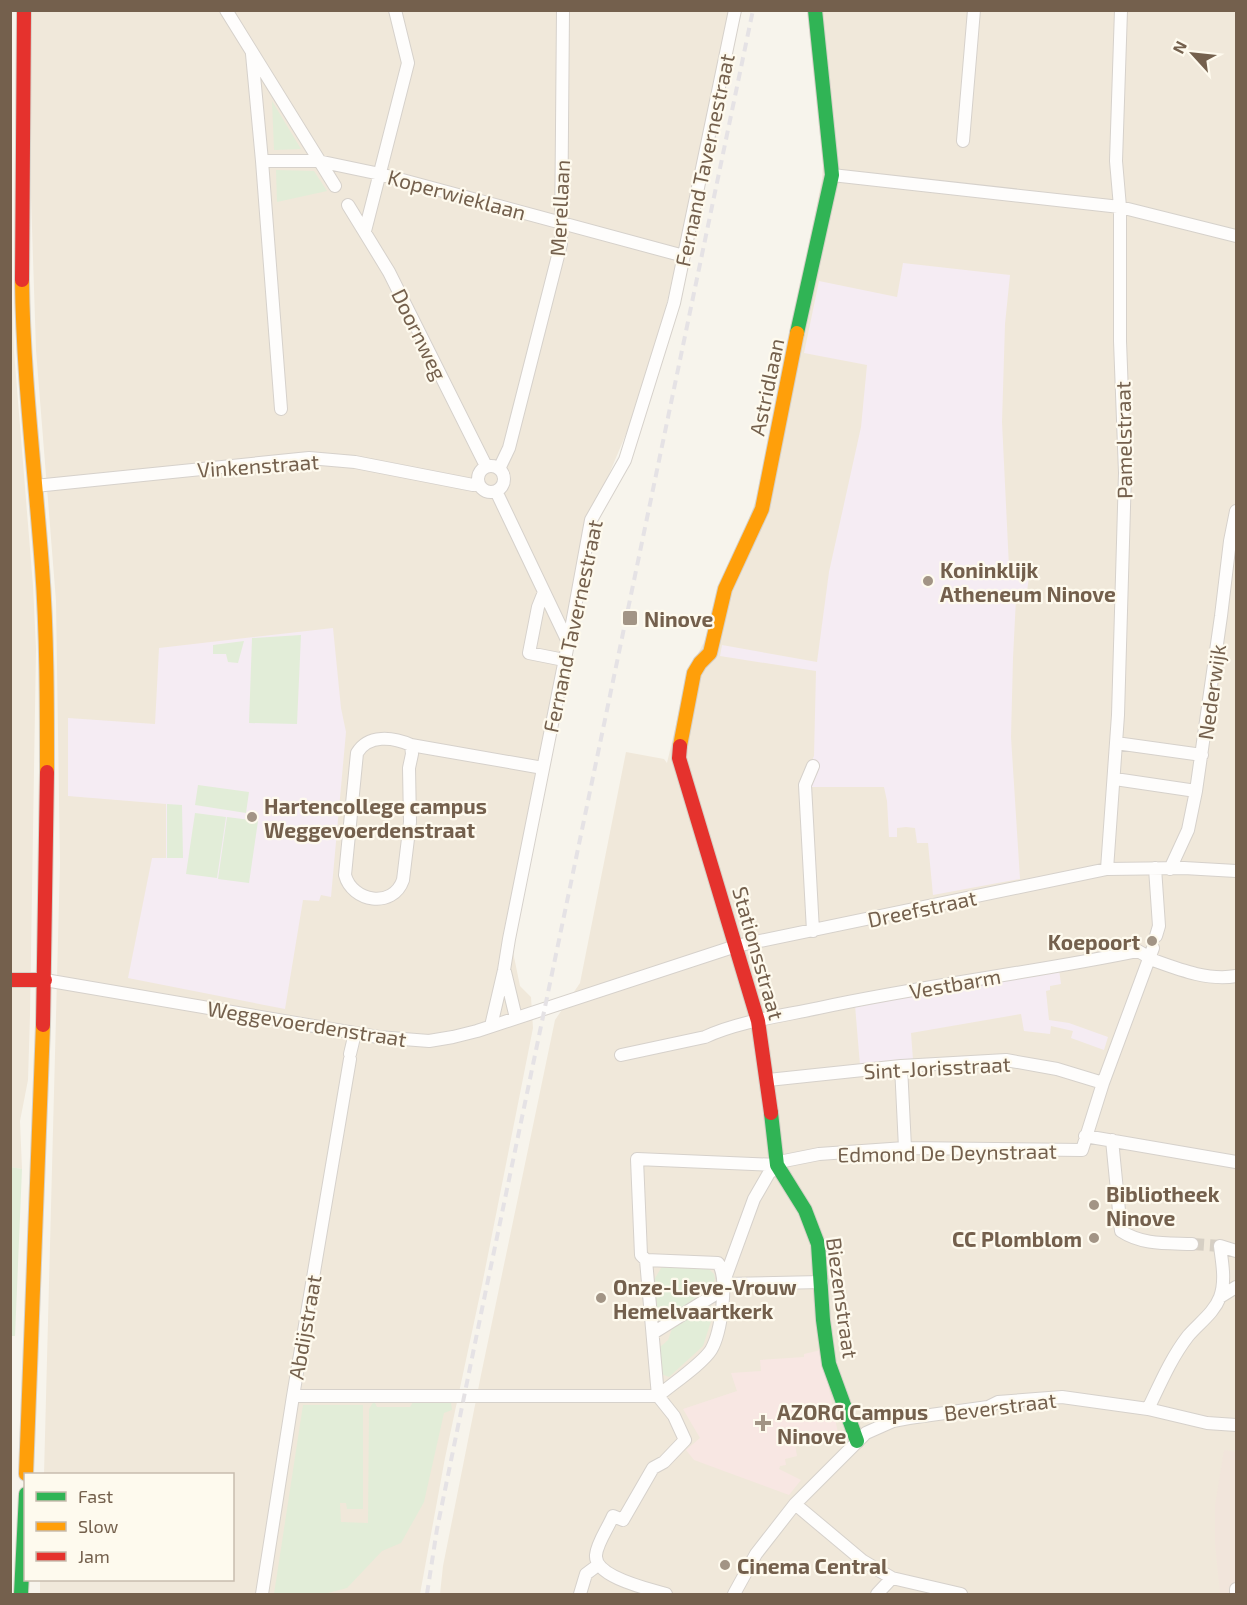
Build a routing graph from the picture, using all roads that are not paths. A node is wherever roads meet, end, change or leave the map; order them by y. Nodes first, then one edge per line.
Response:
1 (24, 10) edge
2 (226, 10) edge
3 (395, 10) edge
4 (563, 10) edge
5 (735, 10) edge
6 (815, 10) edge
7 (974, 10) edge
8 (1121, 10) edge
9 (252, 54) junction
10 (963, 141) dead end
11 (318, 160) junction
12 (262, 161) junction
13 (380, 174) junction
14 (832, 175) junction
15 (335, 186) dead end
16 (348, 205) dead end
17 (1120, 207) junction
18 (561, 222) junction
19 (365, 231) junction
20 (1236, 236) edge
21 (684, 256) junction
22 (280, 409) dead end
23 (493, 467) junction
24 (478, 484) junction
25 (35, 486) junction
26 (496, 491) junction
27 (1236, 511) edge
28 (544, 592) junction
29 (568, 642) junction
30 (564, 660) junction
31 (1116, 743) junction
32 (411, 745) junction
33 (1202, 754) junction
34 (679, 758) joint
35 (813, 766) dead end
36 (543, 768) junction
37 (1115, 780) junction
38 (1196, 791) junction
39 (1155, 868) junction
40 (1107, 869) junction
41 (1170, 869) junction
42 (1236, 871) edge
43 (813, 931) junction
44 (736, 946) junction
45 (1153, 948) junction
46 (504, 970) junction
47 (1236, 976) edge
48 (45, 980) junction
49 (10, 981) edge
50 (516, 1018) junction
51 (758, 1021) junction
52 (491, 1026) junction
53 (355, 1033) junction
54 (621, 1055) dead end
55 (901, 1066) junction
56 (768, 1080) junction
57 (1103, 1083) junction
58 (1086, 1136) junction
59 (1112, 1140) junction
60 (905, 1148) junction
61 (1236, 1162) edge
62 (777, 1165) junction
63 (1192, 1244) tunnel mouth
64 (1236, 1251) edge
65 (646, 1260) junction
66 (822, 1282) junction
67 (723, 1285) junction
68 (1236, 1287) edge
69 (1220, 1297) junction
70 (653, 1333) junction
71 (292, 1396) junction
72 (658, 1396) junction
73 (1148, 1409) junction
74 (1236, 1425) edge
75 (857, 1441) junction
76 (26, 1473) edge
77 (795, 1504) junction
78 (24, 1534) edge
79 (598, 1565) junction
80 (892, 1578) junction
81 (1236, 1589) edge
82 (21, 1594) edge
83 (262, 1594) edge
84 (580, 1594) edge
85 (666, 1594) edge
86 (734, 1594) edge
87 (877, 1594) edge
88 (961, 1594) edge
89 (1236, 1594) edge

1 - 25 main road
2 - 9 street
3 - 13 street
4 - 18 street, Merellaan
5 - 21 street, Fernand Tavernestraat
6 - 14 main road, Astridlaan
7 - 10 street
8 - 17 street, Pamelstraat
9 - 11 street
9 - 12 street
11 - 12 street, Koperwieklaan
11 - 13 street, Koperwieklaan
11 - 15 street
12 - 22 street
13 - 18 street, Koperwieklaan
13 - 19 street
14 - 17 street
14 - 34 main road, Astridlaan
16 - 19 street, Doornweg
17 - 20 street
17 - 31 street, Pamelstraat
18 - 21 street, Koperwieklaan
18 - 23 street, Merellaan
19 - 23 street, Doornweg
21 - 29 street, Fernand Tavernestraat
23 - 24 street
23 - 26 street
24 - 25 street, Vinkenstraat
24 - 26 street
25 - 48 main road
26 - 28 street
27 - 33 street, Nederwijk
28 - 29 street
28 - 30 street
29 - 30 street, Fernand Tavernestraat
30 - 36 street, Fernand Tavernestraat
31 - 33 street
31 - 37 street, Pamelstraat
32 - 32 street
32 - 36 street
33 - 38 street, Nederwijk
34 - 44 main road, Stationsstraat
35 - 43 street
36 - 46 street, Fernand Tavernestraat
37 - 38 street
37 - 40 street, Pamelstraat
38 - 41 street, Nederwijk
39 - 40 street, Dreefstraat
39 - 41 street, Dreefstraat
39 - 45 street
40 - 43 street, Dreefstraat
41 - 42 street, Dreefstraat
43 - 44 street, Dreefstraat
44 - 50 street, Weggevoerdenstraat
44 - 51 main road, Stationsstraat
45 - 47 street, Vestbarm
45 - 51 street, Vestbarm
45 - 57 street
46 - 50 street, Fernand Tavernestraat
46 - 52 street, Fernand Tavernestraat
48 - 49 main road
48 - 53 street, Weggevoerdenstraat
48 - 76 main road
50 - 52 street, Weggevoerdenstraat
51 - 54 street, Vestbarm
51 - 56 main road, Stationsstraat
52 - 53 street, Weggevoerdenstraat
53 - 71 street, Abdijstraat
55 - 56 street, Sint-Jorisstraat
55 - 57 street, Sint-Jorisstraat
55 - 60 street
56 - 62 main road, Stationsstraat
57 - 58 street
58 - 59 street
58 - 60 street, Edmond De Deynstraat
59 - 61 street
59 - 63 street
60 - 62 street, Edmond De Deynstraat
62 - 65 street, Edmond De Deynstraat
62 - 66 main road, Biezenstraat
62 - 67 street
64 - 69 street
65 - 67 street
65 - 70 street
66 - 67 street
66 - 75 main road, Biezenstraat
67 - 70 street
67 - 72 street
68 - 69 street
69 - 73 street
70 - 72 street
71 - 72 street
71 - 83 street, Abdijstraat
72 - 79 street
73 - 74 street, Beverstraat
73 - 75 street, Beverstraat
75 - 77 street, Beverstraat
77 - 80 street
77 - 86 street, Beverstraat
78 - 82 main road
79 - 84 street
79 - 85 street
80 - 87 street
80 - 88 street
81 - 89 street

